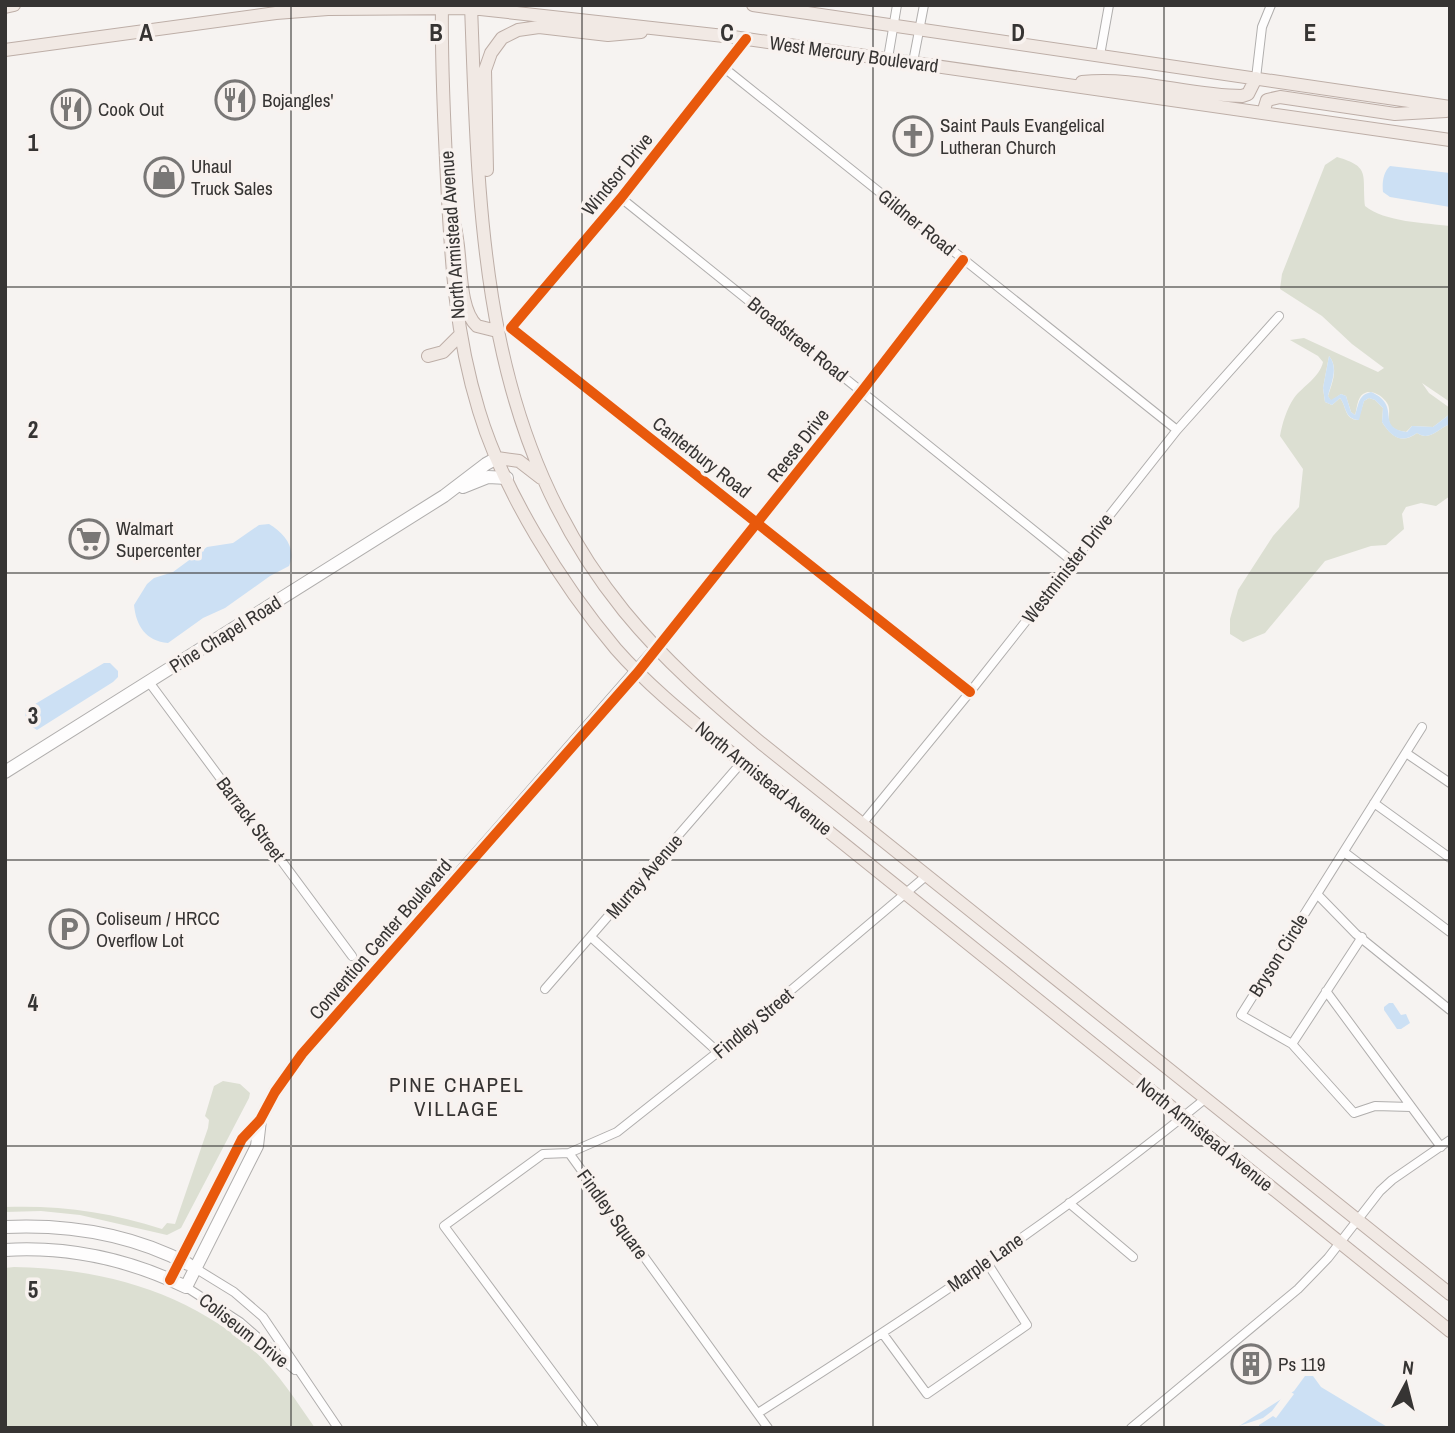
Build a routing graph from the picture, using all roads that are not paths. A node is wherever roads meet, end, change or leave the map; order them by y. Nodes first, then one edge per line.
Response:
1 (14, 5) edge
2 (753, 5) edge
3 (897, 5) edge
4 (924, 5) edge
5 (1109, 5) edge
6 (1271, 5) edge
7 (442, 6) edge
8 (471, 6) edge
9 (5, 7) edge
10 (893, 25) junction
11 (670, 29) junction
12 (918, 29) junction
13 (746, 38) junction
14 (5, 50) edge
15 (1100, 55) junction
16 (888, 58) junction
17 (913, 62) junction
18 (723, 67) junction
19 (1256, 78) junction
20 (1062, 84) junction
21 (1450, 109) edge
22 (1263, 113) junction
23 (1450, 140) edge
24 (621, 198) junction
25 (448, 208) junction
26 (483, 241) junction
27 (963, 260) junction
28 (1279, 316) dead end
29 (511, 328) joint
30 (497, 331) junction
31 (460, 335) junction
32 (466, 364) junction
33 (862, 391) junction
34 (1177, 430) junction
35 (498, 458) junction
36 (507, 478) junction
37 (546, 483) junction
38 (444, 496) junction
39 (758, 523) junction
40 (1072, 561) junction
41 (656, 649) junction
42 (638, 671) junction
43 (149, 682) junction
44 (970, 692) junction
45 (1422, 727) dead end
46 (1406, 753) junction
47 (742, 762) junction
48 (5, 772) edge
49 (1450, 783) edge
50 (1374, 803) junction
51 (862, 824) junction
52 (1344, 852) junction
53 (1450, 858) edge
54 (926, 876) junction
55 (907, 894) junction
56 (1317, 894) junction
57 (1450, 932) edge
58 (591, 937) junction
59 (1362, 937) junction
60 (352, 956) dead end
61 (545, 989) dead end
62 (1326, 991) junction
63 (1450, 1010) edge
64 (1292, 1044) junction
65 (718, 1052) junction
66 (1205, 1099) junction
67 (1411, 1107) junction
68 (1184, 1116) junction
69 (260, 1120) junction
70 (1450, 1140) edge
71 (1441, 1147) junction
72 (569, 1153) junction
73 (1069, 1203) junction
74 (1359, 1220) junction
75 (5, 1227) edge
76 (1340, 1243) junction
77 (5, 1250) edge
78 (1133, 1257) dead end
79 (180, 1260) junction
80 (986, 1261) junction
81 (195, 1268) junction
82 (170, 1279) junction
83 (186, 1287) junction
84 (1450, 1294) edge
85 (1450, 1331) edge
86 (883, 1334) junction
87 (303, 1377) junction
88 (758, 1413) junction
89 (338, 1428) edge
90 (593, 1428) edge
91 (768, 1428) edge
92 (1131, 1428) edge

1 - 9 main road
2 - 10 main road, West Mercury Boulevard
3 - 10 street
4 - 12 street
5 - 15 street
6 - 19 street
7 - 8 main road, West Mercury Boulevard
7 - 14 main road, West Mercury Boulevard
7 - 25 main road, North Armistead Avenue
8 - 11 main road, West Mercury Boulevard
8 - 26 main road, North Armistead Avenue
10 - 12 main road, West Mercury Boulevard
10 - 16 street
11 - 13 main road, West Mercury Boulevard
11 - 26 main road
12 - 15 main road, West Mercury Boulevard
12 - 17 street
13 - 16 main road, West Mercury Boulevard
13 - 18 street, Windsor Drive
15 - 19 main road, West Mercury Boulevard
16 - 17 main road, West Mercury Boulevard
17 - 20 main road, West Mercury Boulevard
18 - 24 street, Windsor Drive
18 - 27 street, Gildner Road
19 - 20 main road
19 - 21 main road, West Mercury Boulevard
20 - 22 main road, West Mercury Boulevard
21 - 22 main road
22 - 23 main road, West Mercury Boulevard
24 - 29 street, Windsor Drive
24 - 33 street, Broadstreet Road
25 - 30 main road
25 - 31 main road, North Armistead Avenue
26 - 30 main road, North Armistead Avenue
27 - 33 street, Reese Drive
27 - 34 street, Gildner Road
28 - 34 street, Westminister Drive
29 - 39 street, Canterbury Road
30 - 37 main road, North Armistead Avenue
31 - 32 main road, North Armistead Avenue
31 - 32 main road
32 - 35 main road, North Armistead Avenue
33 - 39 street, Reese Drive
33 - 40 street, Broadstreet Road
34 - 40 street, Westminister Drive
35 - 36 main road, North Armistead Avenue
35 - 37 main road
35 - 38 street, Pine Chapel Road
36 - 38 street, Pine Chapel Road
36 - 42 main road, North Armistead Avenue
37 - 41 main road, North Armistead Avenue
38 - 43 street, Pine Chapel Road
39 - 41 street, Reese Drive
39 - 44 street, Canterbury Road
40 - 44 street, Westminister Drive
41 - 42 street, Convention Center Boulevard
41 - 51 main road, North Armistead Avenue
42 - 47 main road, North Armistead Avenue
42 - 69 street, Convention Center Boulevard
43 - 48 street, Pine Chapel Road
43 - 60 street, Barrack Street
44 - 51 street, Westminister Drive
45 - 46 street, Bryson Circle
46 - 49 street
46 - 50 street, Bryson Circle
47 - 55 main road, North Armistead Avenue
47 - 58 street, Murray Avenue
50 - 52 street, Bryson Circle
50 - 53 street
51 - 54 main road, North Armistead Avenue
52 - 56 street, Bryson Circle
52 - 57 street
54 - 55 street, Findley Street
54 - 66 main road, North Armistead Avenue
55 - 65 street, Findley Street
55 - 68 main road, North Armistead Avenue
56 - 59 street
56 - 64 street, Bryson Circle
58 - 61 street, Murray Avenue
58 - 65 street
59 - 62 street
59 - 63 street
62 - 64 street
62 - 67 street
64 - 67 street, Bryson Circle
65 - 72 street, Findley Street
66 - 68 street, Marple Lane
66 - 74 main road, North Armistead Avenue
67 - 71 street
68 - 73 street, Marple Lane
68 - 76 main road, North Armistead Avenue
69 - 79 street, Convention Center Boulevard
69 - 81 street, Convention Center Boulevard
70 - 71 street
71 - 74 street
72 - 88 street, Findley Square
72 - 90 street, Findley Square
73 - 78 street
73 - 80 street, Marple Lane
74 - 76 street
74 - 84 main road, North Armistead Avenue
75 - 79 street, Coliseum Drive
76 - 85 main road, North Armistead Avenue
76 - 92 street
77 - 82 street, Coliseum Drive
79 - 81 street, Coliseum Drive
79 - 82 street, Convention Center Boulevard
80 - 86 street, Marple Lane
80 - 86 street
81 - 83 street, Convention Center Boulevard
81 - 87 street, Coliseum Drive
82 - 83 street, Coliseum Drive
83 - 87 street, Coliseum Drive
86 - 88 street, Marple Lane
87 - 89 street
88 - 91 street, Findley Square

